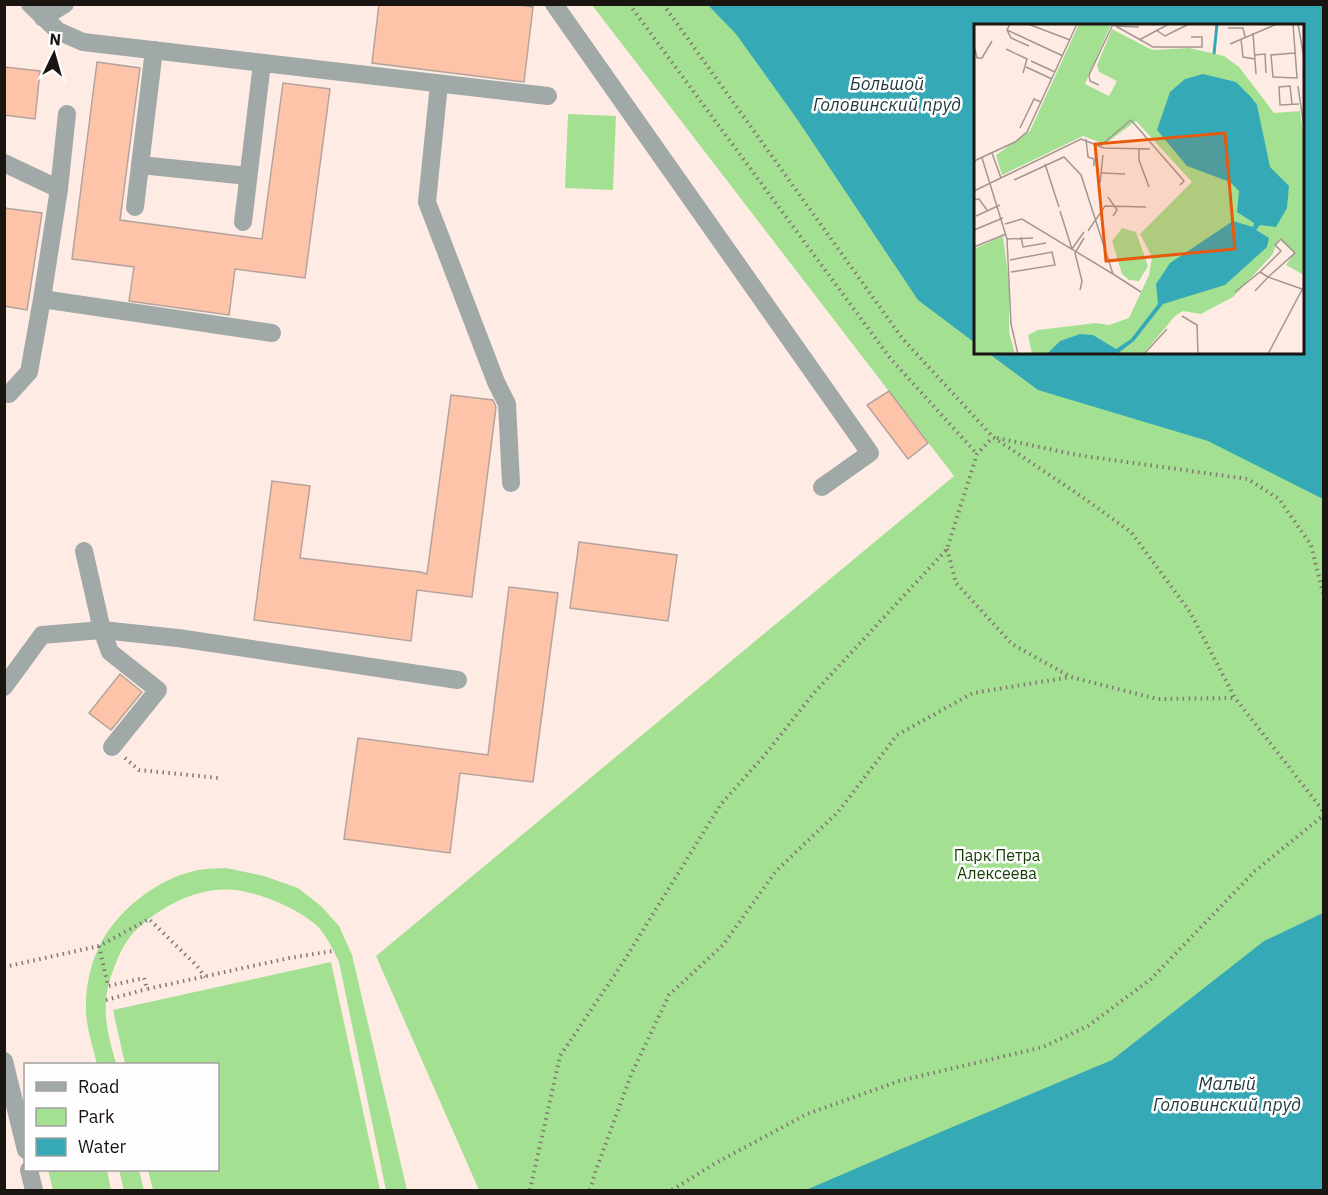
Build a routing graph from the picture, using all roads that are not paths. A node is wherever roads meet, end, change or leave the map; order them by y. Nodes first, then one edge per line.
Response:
1 (65, 4) edge
2 (554, 4) edge
3 (36, 11) edge
4 (154, 50) junction
5 (262, 63) junction
6 (439, 84) junction
7 (548, 96) dead end
8 (67, 114) dead end
9 (4, 163) edge
10 (141, 165) junction
11 (248, 177) junction
12 (59, 189) junction
13 (135, 207) dead end
14 (243, 222) dead end
15 (42, 299) junction
16 (272, 333) dead end
17 (9, 394) dead end
18 (511, 483) dead end
19 (822, 487) dead end
20 (84, 552) dead end
21 (102, 630) junction
22 (458, 680) dead end
23 (4, 687) edge
24 (112, 747) road end
25 (4, 1061) edge
26 (24, 1142) edge
27 (29, 1171) edge
28 (34, 1191) edge

1 - 3 lane
2 - 19 lane
3 - 4 lane
4 - 5 lane
4 - 10 lane
5 - 6 lane
5 - 11 lane
6 - 7 lane
6 - 18 lane
8 - 12 lane
9 - 12 lane
10 - 11 lane
10 - 13 lane
11 - 14 lane
12 - 15 lane
15 - 16 lane
15 - 17 lane
20 - 21 lane
21 - 22 lane
21 - 23 lane
21 - 24 lane
25 - 26 lane
27 - 28 lane

